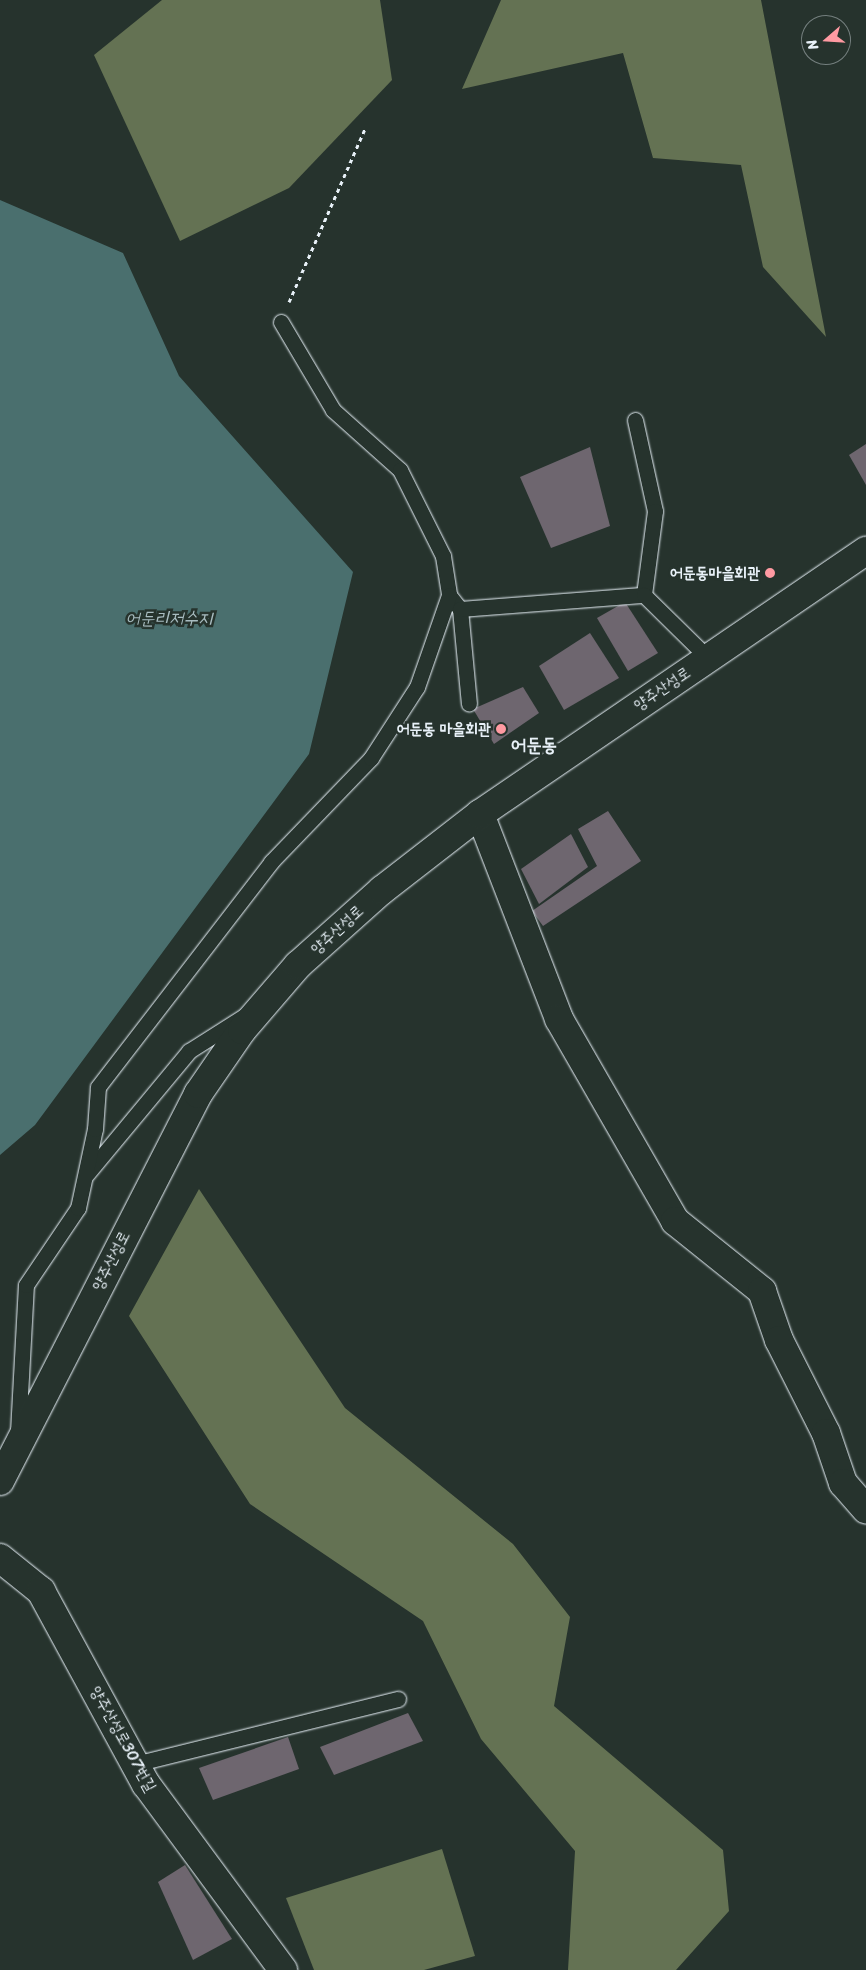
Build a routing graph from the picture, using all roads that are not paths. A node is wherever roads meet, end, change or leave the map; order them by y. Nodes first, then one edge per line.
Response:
1 (281, 322) road end
2 (635, 420) dead end
3 (866, 551) edge
4 (449, 595) junction
5 (644, 595) junction
6 (460, 609) junction
7 (708, 658) junction
8 (469, 704) dead end
9 (480, 814) junction
10 (264, 1003) junction
11 (84, 1177) junction
12 (18, 1446) junction
13 (0, 1481) edge
14 (866, 1509) edge
15 (0, 1558) edge
16 (398, 1699) dead end
17 (135, 1764) junction
18 (283, 1970) edge

1 - 4 lane
2 - 5 lane
3 - 7 street, 양주산성로
4 - 6 lane
4 - 11 lane
5 - 6 lane
5 - 7 lane
6 - 8 lane
7 - 9 street, 양주산성로
9 - 10 street, 양주산성로
9 - 14 street
10 - 11 lane
10 - 12 street, 양주산성로
11 - 12 lane
12 - 13 street, 양주산성로
15 - 17 street, 양주산성로307번길
16 - 17 lane
17 - 18 street, 양주산성로307번길

